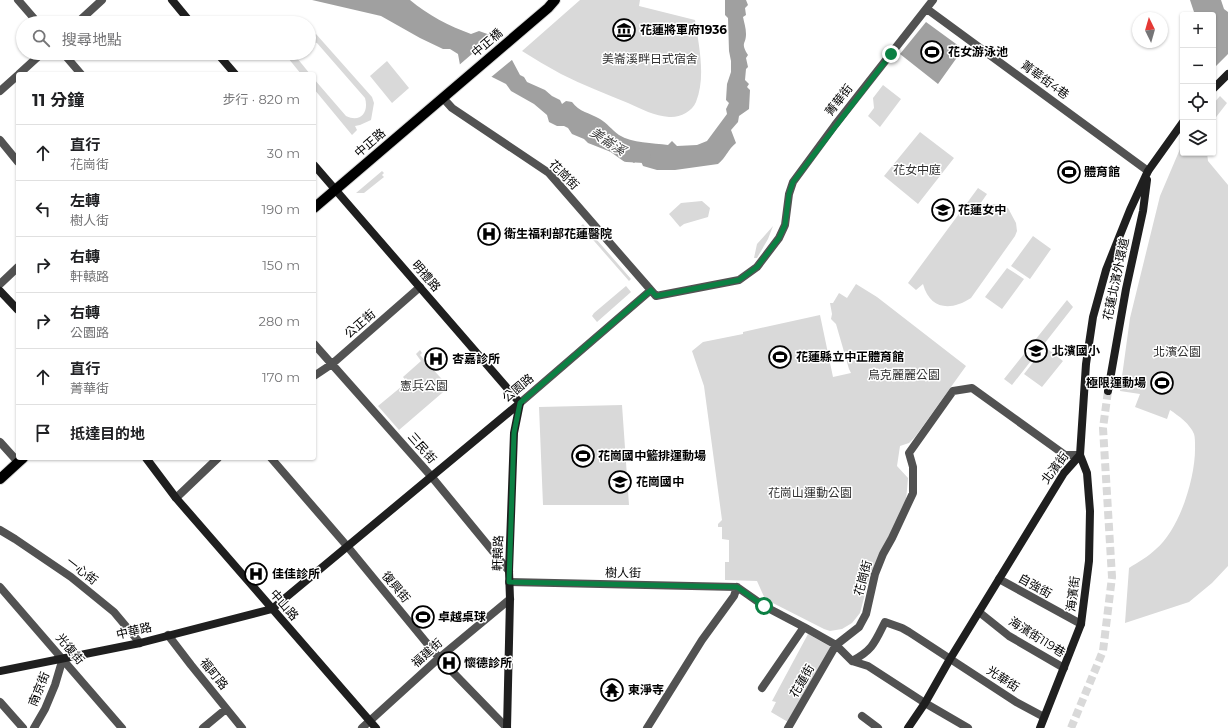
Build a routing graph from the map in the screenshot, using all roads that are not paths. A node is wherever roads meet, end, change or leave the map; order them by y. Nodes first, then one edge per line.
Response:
1 (18, 0) edge
2 (102, 0) edge
3 (172, 0) edge
4 (933, 0) edge
5 (552, 4) edge
6 (927, 9) junction
7 (32, 16) edge
8 (85, 16) edge
9 (185, 16) edge
10 (34, 60) edge
11 (69, 60) edge
12 (223, 60) edge
13 (20, 72) edge
14 (79, 72) edge
15 (233, 72) edge
16 (1228, 74) edge
17 (16, 76) edge
18 (1216, 86) edge
19 (0, 91) edge
20 (443, 98) junction
21 (1180, 126) edge
22 (0, 140) edge
23 (16, 160) edge
24 (316, 167) edge
25 (1148, 171) junction
26 (336, 190) junction
27 (316, 206) edge
28 (16, 269) edge
29 (0, 284) edge
30 (420, 287) junction
31 (651, 290) junction
32 (0, 292) edge
33 (16, 308) edge
34 (316, 346) edge
35 (332, 364) junction
36 (316, 375) edge
37 (1108, 391) tunnel mouth
38 (520, 403) junction
39 (0, 442) edge
40 (16, 456) edge
41 (1080, 456) junction
42 (21, 460) edge
43 (148, 460) edge
44 (216, 460) edge
45 (273, 460) edge
46 (431, 476) junction
47 (0, 479) edge
48 (176, 498) junction
49 (0, 530) edge
50 (347, 546) junction
51 (509, 571) junction
52 (999, 579) junction
53 (509, 582) junction
54 (0, 587) edge
55 (737, 587) junction
56 (510, 599) junction
57 (272, 609) junction
58 (979, 612) junction
59 (1081, 624) junction
60 (804, 627) junction
61 (168, 635) junction
62 (140, 643) junction
63 (836, 645) junction
64 (62, 658) junction
65 (439, 658) junction
66 (950, 659) junction
67 (852, 661) junction
68 (1064, 668) junction
69 (0, 671) edge
70 (762, 688) dead end
71 (0, 702) edge
72 (925, 703) junction
73 (226, 709) junction
74 (862, 716) dead end
75 (1044, 717) junction
76 (370, 721) junction
77 (23, 728) edge
78 (34, 728) edge
79 (122, 728) edge
80 (203, 728) edge
81 (242, 728) edge
82 (362, 728) edge
83 (376, 728) edge
84 (507, 728) edge
85 (647, 728) edge
86 (788, 728) edge
87 (878, 728) edge
88 (908, 728) edge
89 (968, 728) edge
90 (1040, 728) edge

1 - 7 street
2 - 8 street
3 - 9 street
4 - 6 street, 菁華街
5 - 20 main road, 中正橋
6 - 25 street, 菁華街4巷
6 - 31 street, 菁華街
10 - 13 street
11 - 14 street
12 - 15 street
16 - 18 street
17 - 19 street
20 - 26 main road, 中正路
20 - 31 street, 花崗街
21 - 25 street, 北濱街
22 - 23 street
24 - 26 street, 明禮路
25 - 37 street, 花蓮北濱外環道
25 - 41 street, 北濱街
26 - 27 main road, 中正路
26 - 30 street, 明禮路
28 - 29 street
30 - 35 street, 公正街
30 - 38 street, 明禮路
31 - 38 street, 公園路
32 - 33 street
34 - 35 street, 三民街
35 - 36 street, 公正街
35 - 46 street, 三民街
38 - 46 street, 公園路
38 - 51 street, 軒轅路
39 - 40 street
41 - 52 street, 北濱街
41 - 59 street, 海濱街
41 - 63 street, 花崗街
42 - 47 main road
43 - 48 street, 中山路
44 - 48 street
45 - 50 street, 復興街
46 - 50 street, 公園路
46 - 51 street, 三民街
48 - 57 street, 中山路
49 - 62 street, 一心街
50 - 57 street, 公園路
50 - 65 street, 復興街
51 - 53 street, 軒轅路
52 - 58 street, 北濱街
52 - 59 street, 自強街
53 - 55 street, 樹人街
53 - 56 street, 軒轅路
54 - 64 street, 光復街
55 - 60 street
55 - 85 street
56 - 65 street, 福建街
56 - 84 street, 軒轅路
57 - 61 street, 中華路
57 - 76 street, 中山路
58 - 66 street, 北濱街
58 - 68 street, 海濱街119巷
59 - 68 street, 海濱街
60 - 63 street
60 - 70 street
61 - 62 street, 中華路
61 - 73 street, 福町路
62 - 64 street, 中華路
63 - 67 street
63 - 86 street, 花蓮街
64 - 69 street, 中華路
64 - 78 street, 南京街
64 - 79 street, 光復街
65 - 76 street, 福建街
65 - 84 street, 復興街
66 - 67 street, 光華街
66 - 72 street, 北濱街
66 - 75 street, 光華街
67 - 72 street
68 - 75 street, 海濱街
71 - 77 street
72 - 88 street, 北濱街
72 - 89 street
73 - 80 street
73 - 81 street, 福町路
74 - 87 street
75 - 90 street, 海濱街
76 - 82 street, 福建街
76 - 83 street, 中山路

